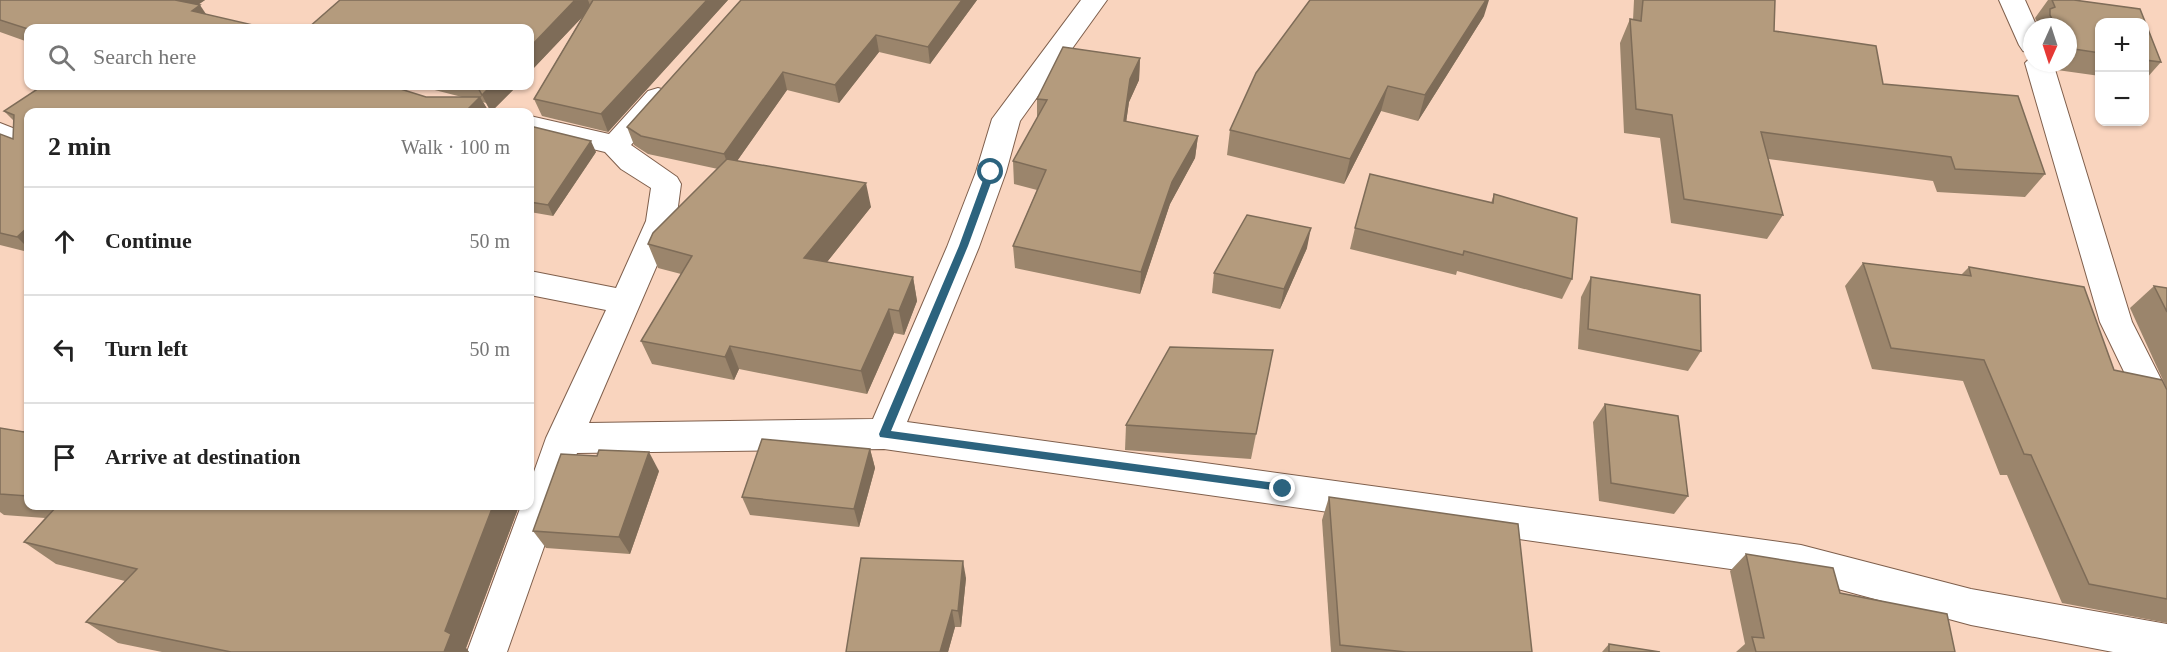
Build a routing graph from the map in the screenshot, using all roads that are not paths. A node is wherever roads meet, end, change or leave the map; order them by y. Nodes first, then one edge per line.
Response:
1 (1094, 0) edge
2 (2012, 0) edge
3 (2023, 25) edge
4 (2042, 72) edge
5 (677, 75) edge
6 (534, 126) edge
7 (0, 133) edge
8 (24, 143) edge
9 (615, 145) junction
10 (534, 284) edge
11 (626, 302) junction
12 (2167, 426) edge
13 (884, 434) junction
14 (564, 438) junction
15 (2058, 637) edge
16 (2167, 644) edge
17 (487, 652) edge

1 - 13 street
2 - 3 street
4 - 12 street
5 - 9 street
6 - 9 street
7 - 8 street
9 - 11 street
10 - 11 street
11 - 14 street
13 - 14 street
13 - 15 street
14 - 17 street
15 - 16 street

